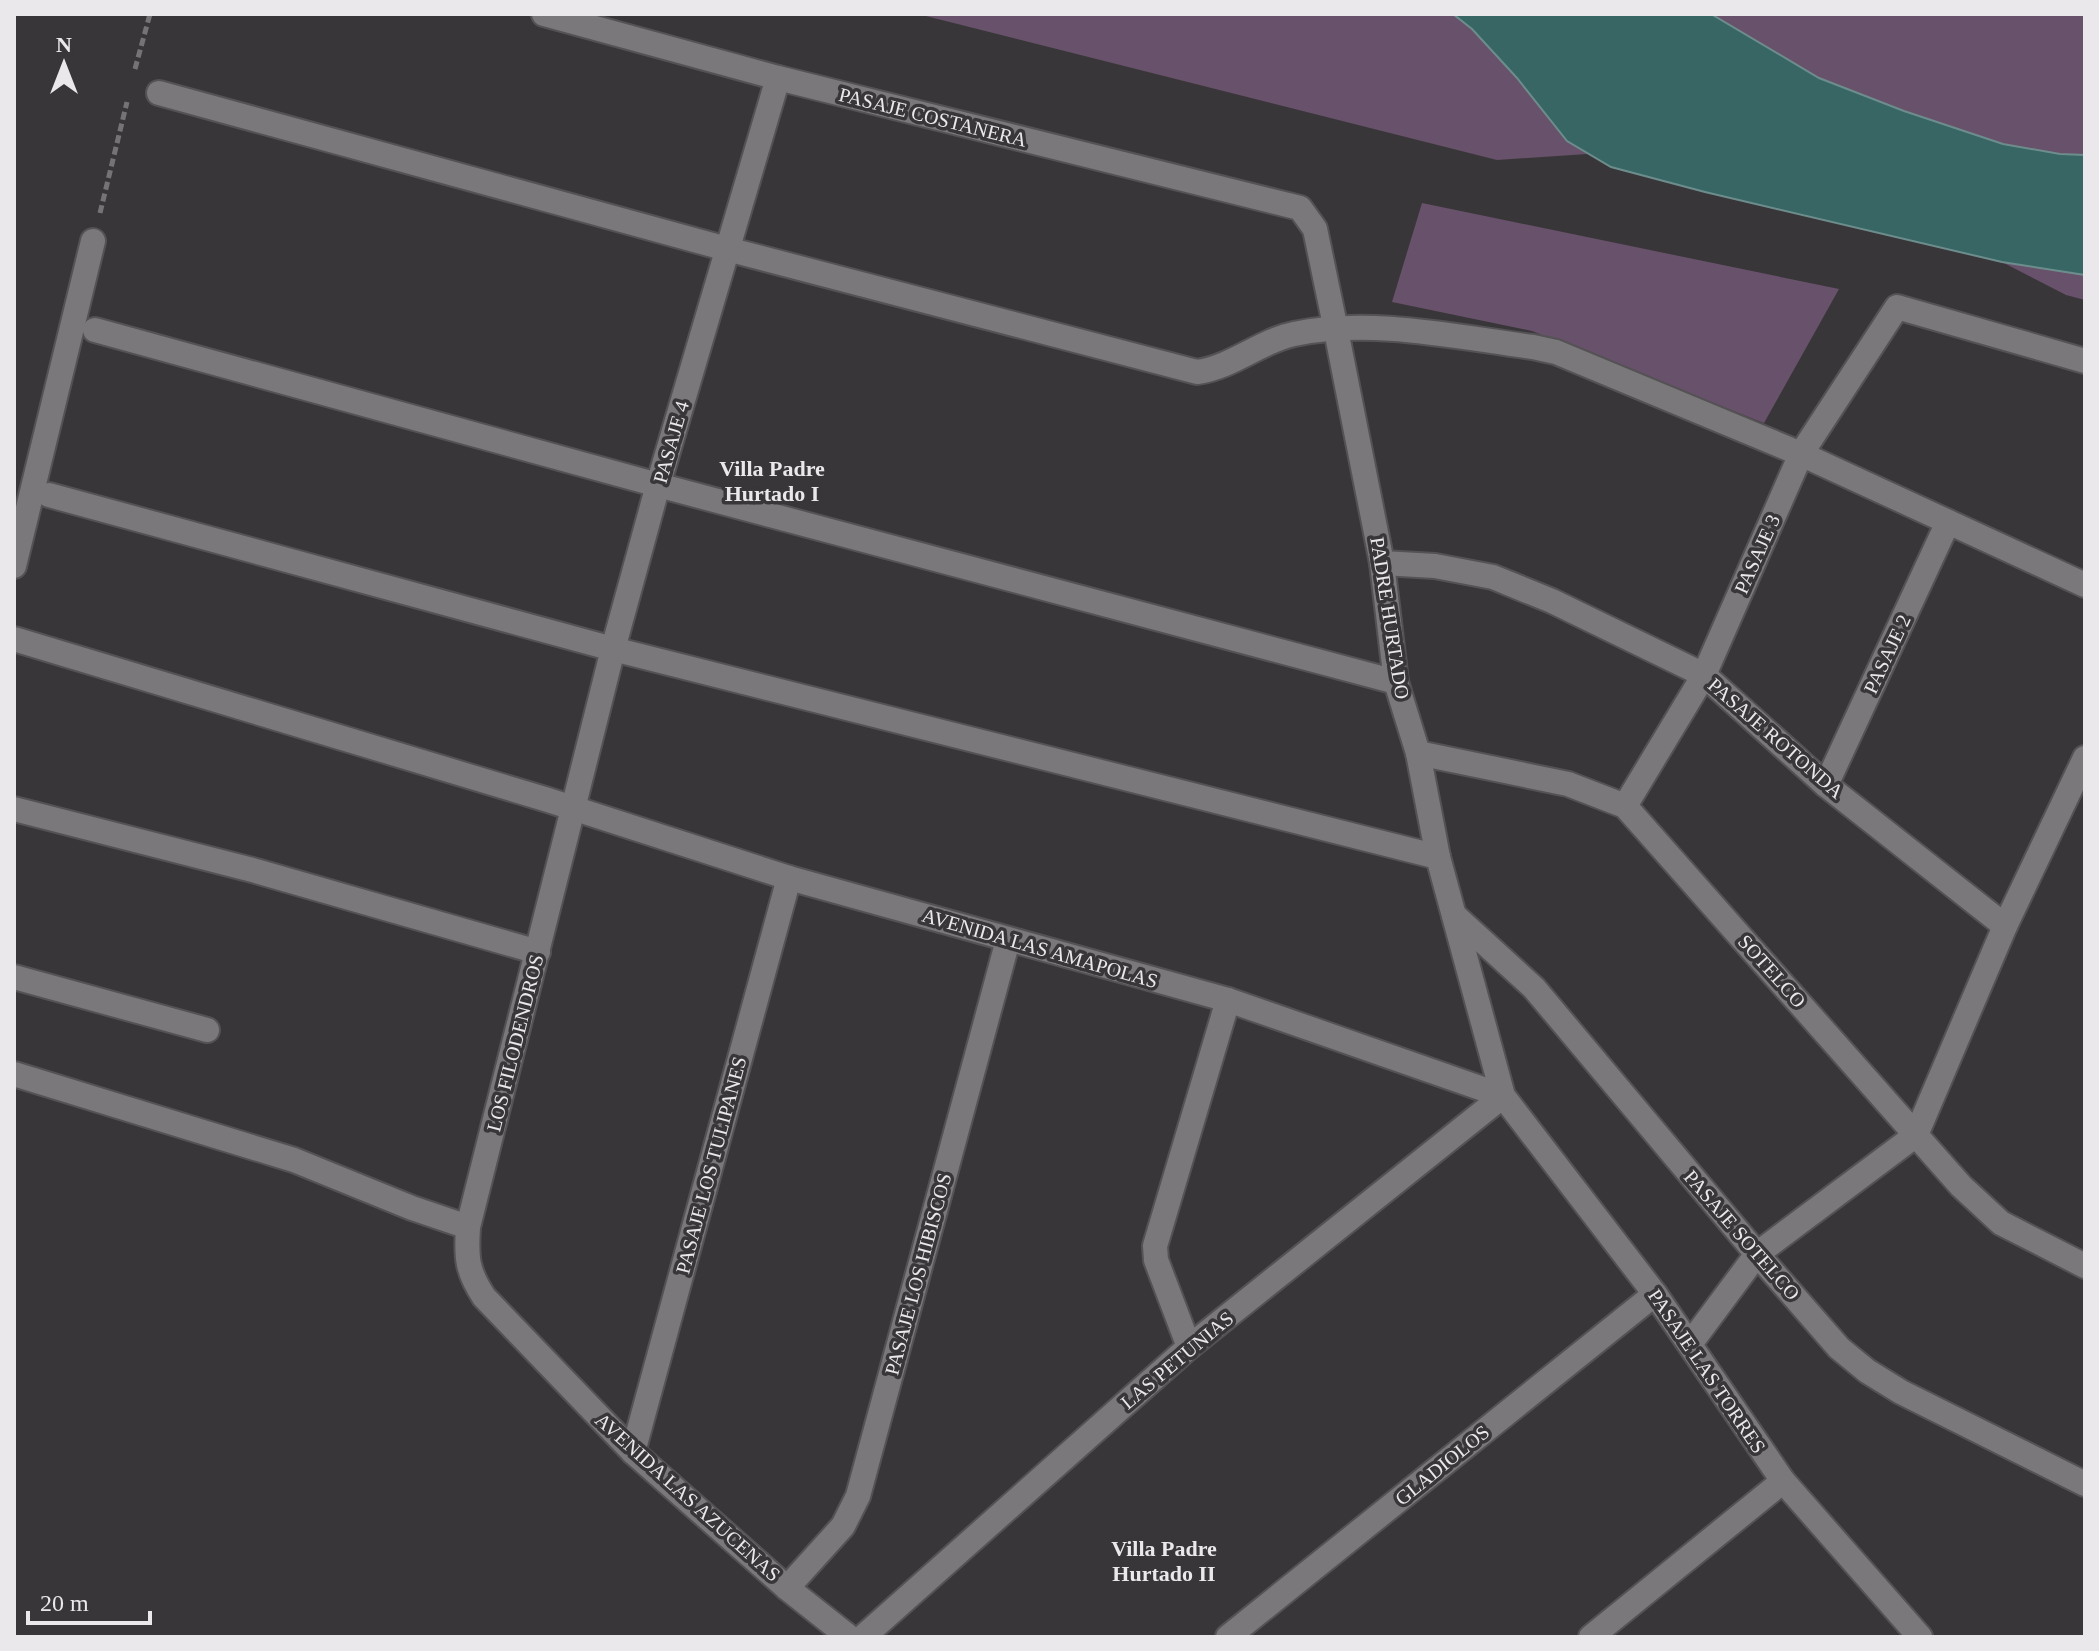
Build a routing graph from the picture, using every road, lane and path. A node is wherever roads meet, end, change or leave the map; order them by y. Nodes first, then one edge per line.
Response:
1 (150, 14) edge
2 (544, 14) edge
3 (134, 73) dead end
4 (778, 78) junction
5 (130, 88) dead end
6 (159, 93) dead end
7 (1315, 229) joint
8 (93, 241) joint
9 (727, 249) junction
10 (95, 330) dead end
11 (1336, 330) junction
12 (2085, 361) edge
13 (1801, 454) junction
14 (658, 485) junction
15 (49, 495) dead end
16 (1948, 522) junction
17 (1382, 563) junction
18 (14, 566) edge
19 (2085, 585) edge
20 (14, 639) edge
21 (613, 649) junction
22 (1704, 675) junction
23 (1396, 682) junction
24 (1418, 753) junction
25 (2085, 758) edge
26 (1826, 785) junction
27 (1625, 806) junction
28 (14, 809) edge
29 (575, 809) junction
30 (1438, 857) junction
31 (789, 878) junction
32 (1454, 915) junction
33 (2005, 926) junction
34 (1008, 940) junction
35 (538, 952) junction
36 (14, 977) edge
37 (1228, 1000) junction
38 (207, 1030) dead end
39 (14, 1074) edge
40 (1503, 1096) junction
41 (1916, 1135) junction
42 (468, 1227) junction
43 (1757, 1254) junction
44 (2085, 1266) edge
45 (471, 1277) joint
46 (1655, 1294) junction
47 (1690, 1344) junction
48 (1189, 1347) junction
49 (633, 1452) junction
50 (1783, 1481) junction
51 (2085, 1484) edge
52 (787, 1588) junction
53 (849, 1637) edge
54 (863, 1637) edge
55 (1228, 1637) edge
56 (1591, 1637) edge
57 (1920, 1637) edge

1 - 3 path
2 - 4 street, PASAJE COSTANERA
4 - 7 street, PASAJE COSTANERA
4 - 9 street, PASAJE 4
5 - 8 path
6 - 9 street
7 - 11 street, PADRE HURTADO
8 - 18 street
9 - 11 street
9 - 14 street, PASAJE 4
10 - 14 street
11 - 13 street
11 - 17 street, PADRE HURTADO
12 - 13 street, PASAJE 3
13 - 16 street
13 - 22 street, PASAJE 3
14 - 21 street, PASAJE 4
14 - 23 street
15 - 21 street
16 - 19 street
16 - 26 street, PASAJE 2
17 - 22 street, PASAJE ROTONDA
17 - 23 street, PADRE HURTADO
20 - 29 street, AVENIDA LAS AMAPOLAS
21 - 29 street, PASAJE 4
21 - 30 street
22 - 26 street, PASAJE ROTONDA
22 - 27 street, PASAJE 3
23 - 24 street, PADRE HURTADO
24 - 27 street, SOTELCO
24 - 30 street, PADRE HURTADO
25 - 33 street
26 - 33 street, PASAJE ROTONDA
27 - 41 street, SOTELCO
28 - 35 street
29 - 31 street, AVENIDA LAS AMAPOLAS
29 - 35 street, LOS FILODENDROS
30 - 32 street, PADRE HURTADO
31 - 34 street, AVENIDA LAS AMAPOLAS
31 - 49 street, PASAJE LOS TULIPANES
32 - 40 street, PADRE HURTADO
32 - 43 street, PASAJE SOTELCO
33 - 41 street
34 - 37 street, AVENIDA LAS AMAPOLAS
34 - 52 street, PASAJE LOS HIBISCOS
35 - 42 street, LOS FILODENDROS
36 - 38 street
37 - 40 street, AVENIDA LAS AMAPOLAS
37 - 48 street
39 - 42 street
40 - 46 street, PASAJE LAS TORRES
40 - 48 street, LAS PETUNIAS
41 - 43 street
41 - 44 street, SOTELCO
42 - 45 street, LOS FILODENDROS
43 - 47 street
43 - 51 street, PASAJE SOTELCO
45 - 49 street, AVENIDA LAS AZUCENAS
46 - 47 street, PASAJE LAS TORRES
46 - 55 street, GLADIOLOS
47 - 50 street, PASAJE LAS TORRES
48 - 54 street, LAS PETUNIAS
49 - 52 street, AVENIDA LAS AZUCENAS
50 - 56 street
50 - 57 street, PASAJE LAS TORRES
52 - 53 street, AVENIDA LAS AZUCENAS

